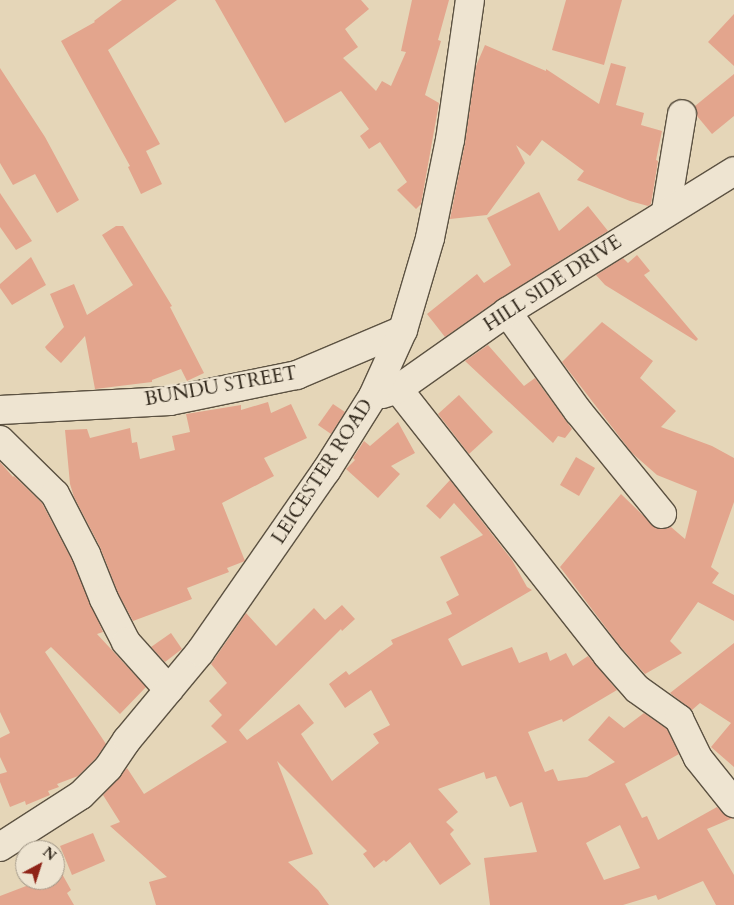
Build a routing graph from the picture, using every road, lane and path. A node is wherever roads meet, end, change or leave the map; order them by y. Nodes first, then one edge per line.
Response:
1 (470, 0) edge
2 (682, 114) dead end
3 (734, 171) edge
4 (666, 211) junction
5 (507, 312) junction
6 (403, 330) junction
7 (386, 393) junction
8 (0, 410) edge
9 (0, 440) edge
10 (662, 514) dead end
11 (169, 690) junction
12 (734, 803) edge
13 (0, 847) edge

1 - 6 street, LEICESTER ROAD
2 - 4 street
3 - 4 street, HILL SIDE DRIVE
4 - 5 street, HILL SIDE DRIVE
5 - 7 street, HILL SIDE DRIVE
5 - 10 street
6 - 7 street, LEICESTER ROAD
6 - 8 street, BUNDU STREET
7 - 11 street, LEICESTER ROAD
7 - 12 street
9 - 11 street
11 - 13 street, LEICESTER ROAD

